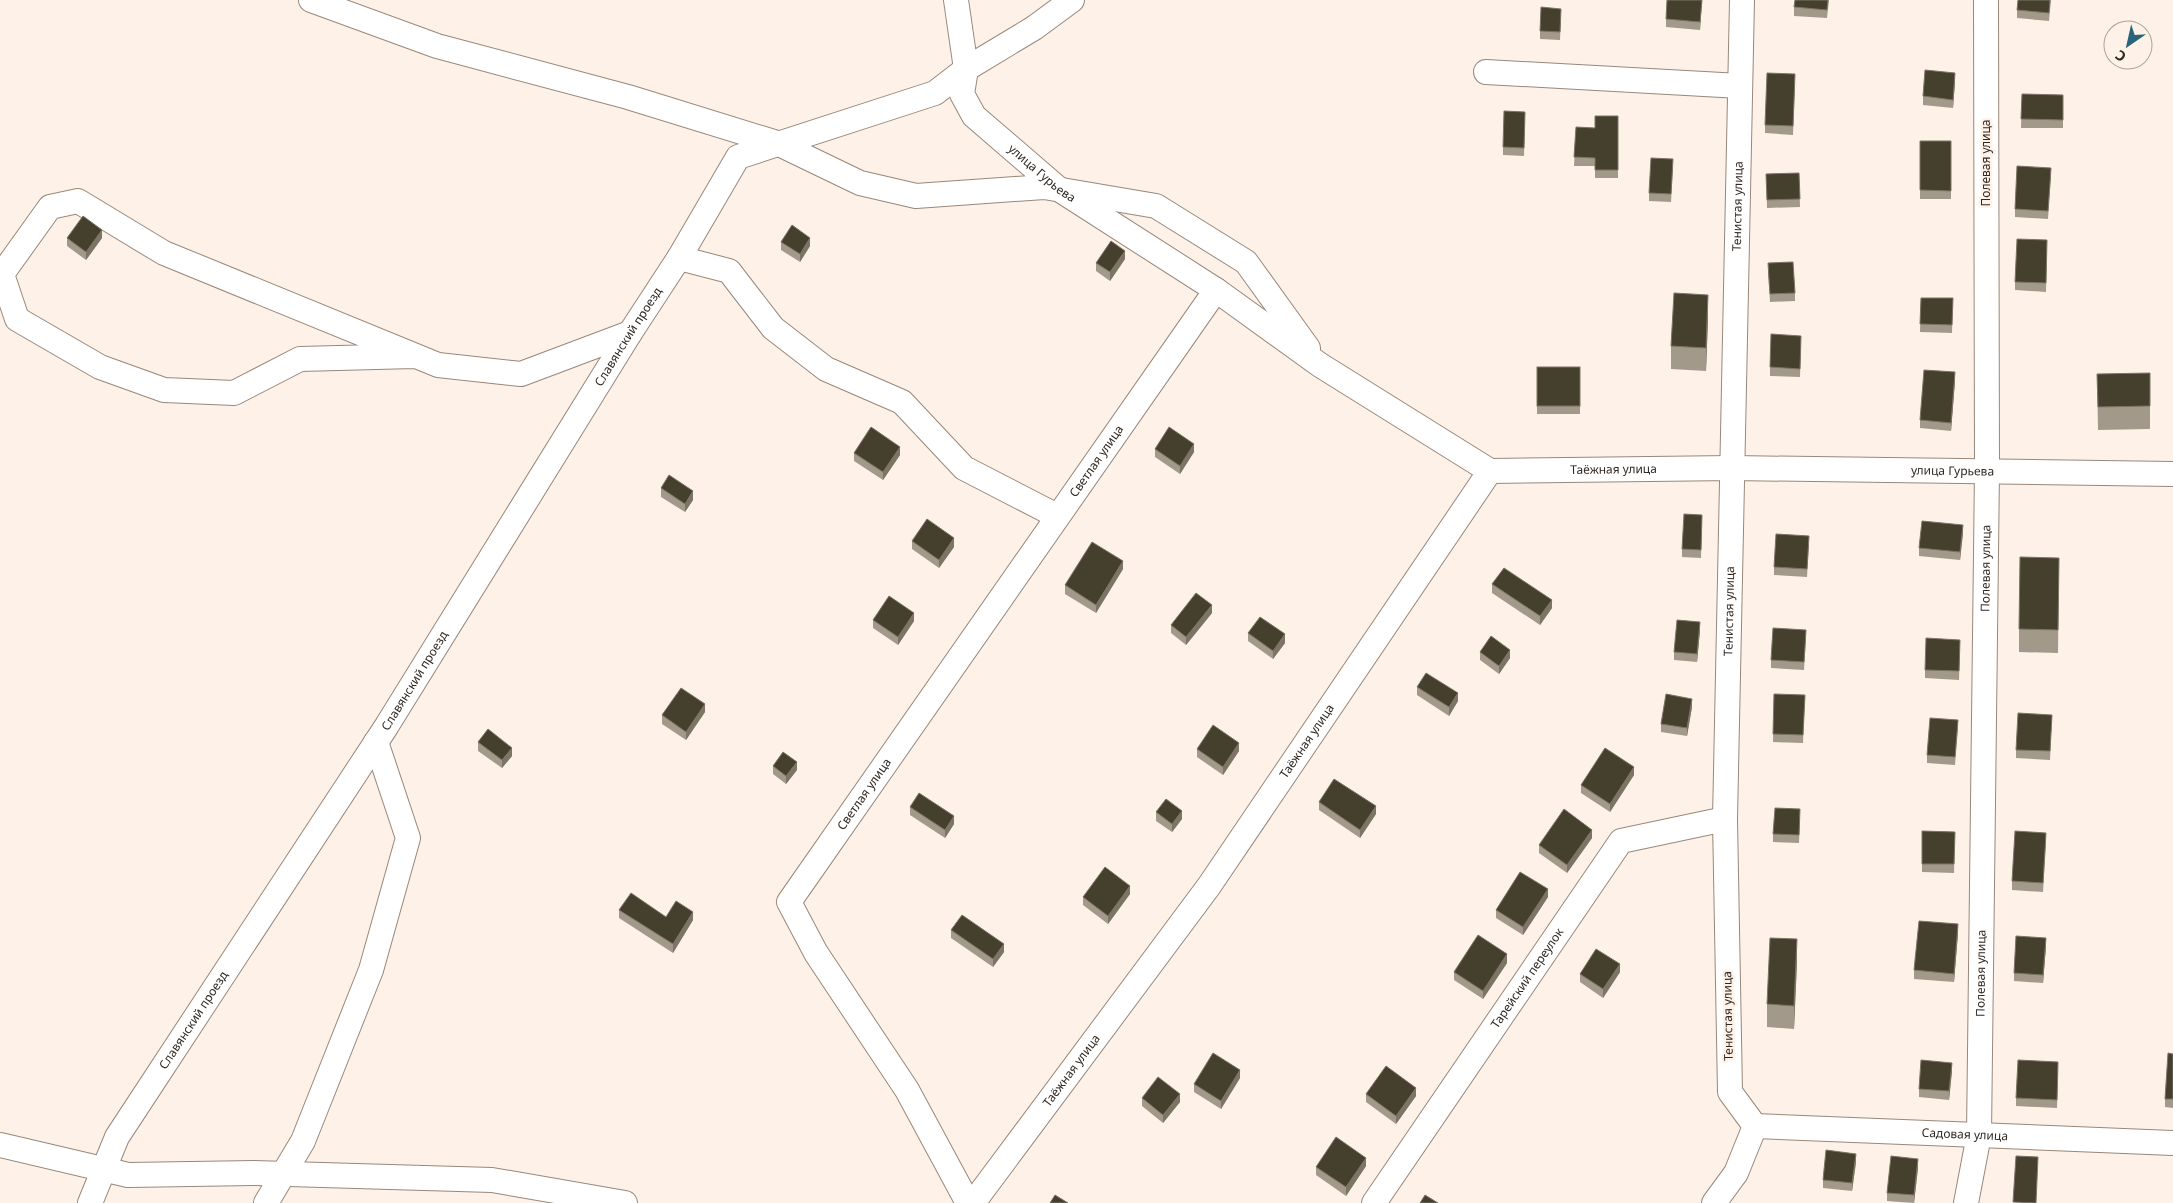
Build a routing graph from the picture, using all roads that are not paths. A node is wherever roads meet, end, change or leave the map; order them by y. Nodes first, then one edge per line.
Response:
1 (311, 0) edge
2 (956, 0) edge
3 (1072, 0) edge
4 (1742, 0) edge
5 (1986, 0) edge
6 (966, 69) junction
7 (1486, 72) dead end
8 (1740, 86) junction
9 (777, 143) junction
10 (1060, 190) junction
11 (679, 258) junction
12 (1216, 290) junction
13 (630, 333) junction
14 (414, 356) junction
15 (1320, 366) junction
16 (1733, 468) junction
17 (1986, 470) junction
18 (1490, 471) junction
19 (2173, 474) edge
20 (1057, 516) junction
21 (376, 742) junction
22 (1725, 819) junction
23 (1756, 1126) junction
24 (1980, 1135) junction
25 (0, 1144) edge
26 (2173, 1144) edge
27 (104, 1170) junction
28 (284, 1174) junction
29 (90, 1203) edge
30 (266, 1203) edge
31 (624, 1203) edge
32 (968, 1203) edge
33 (973, 1203) edge
34 (1374, 1203) edge
35 (1714, 1203) edge
36 (1966, 1203) edge

1 - 9 street
2 - 6 street, улица Гурьева
3 - 6 street
4 - 8 street, Тенистая улица
5 - 17 street, Полевая улица
6 - 9 street
6 - 10 street, улица Гурьева
7 - 8 street
8 - 16 street, Тенистая улица
9 - 10 street
9 - 11 street, Славянский проезд
10 - 12 street, улица Гурьева
10 - 15 street
11 - 13 street, Славянский проезд
11 - 20 street
12 - 15 street
12 - 20 street, Светлая улица
13 - 14 street
13 - 21 street, Славянский проезд
14 - 14 street
15 - 18 street
16 - 17 street, улица Гурьева
16 - 18 street, Таёжная улица
16 - 22 street, Тенистая улица
17 - 19 street, улица Гурьева
17 - 24 street, Полевая улица
18 - 33 street, Таёжная улица
20 - 32 street, Светлая улица
21 - 27 street, Славянский проезд
21 - 28 street
22 - 23 street, Тенистая улица
22 - 34 street, Тарейский переулок
23 - 24 street, Садовая улица
23 - 35 street
24 - 26 street, Садовая улица
24 - 36 street, Полевая улица
25 - 27 street
27 - 28 street
27 - 29 street, Славянский проезд
28 - 30 street
28 - 31 street

